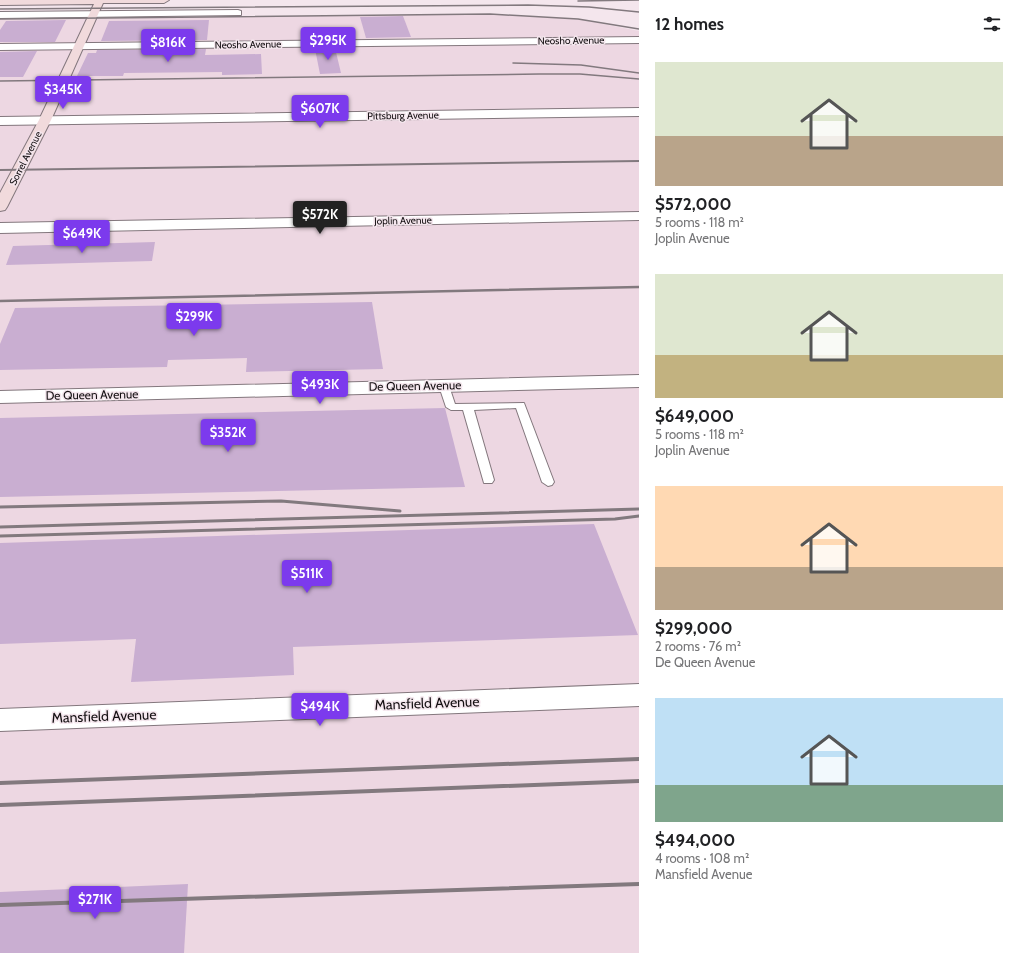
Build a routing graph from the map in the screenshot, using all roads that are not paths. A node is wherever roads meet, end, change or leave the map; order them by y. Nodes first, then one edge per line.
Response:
1 (100, 0) edge
2 (164, 0) edge
3 (0, 2) edge
4 (238, 13) dead end
5 (94, 14) junction
6 (0, 15) edge
7 (639, 40) edge
8 (78, 46) junction
9 (0, 47) edge
10 (639, 112) edge
11 (45, 120) junction
12 (0, 121) edge
13 (0, 207) edge
14 (639, 216) edge
15 (0, 228) edge
16 (639, 381) edge
17 (444, 386) junction
18 (0, 397) edge
19 (467, 406) junction
20 (488, 480) dead end
21 (548, 482) dead end
22 (639, 695) edge
23 (0, 720) edge

1 - 2 street
1 - 3 street
1 - 5 street, Sorrel Avenue
4 - 5 street
5 - 6 street
5 - 8 street, Sorrel Avenue
7 - 8 street, Neosho Avenue
8 - 9 street, Neosho Avenue
8 - 11 street, Sorrel Avenue
10 - 11 street, Pittsburg Avenue
11 - 12 street, Pittsburg Avenue
11 - 13 street, Sorrel Avenue
14 - 15 street, Joplin Avenue
16 - 17 street, De Queen Avenue
17 - 18 street, De Queen Avenue
17 - 19 lane
19 - 20 lane
19 - 21 lane
22 - 23 street, Mansfield Avenue

